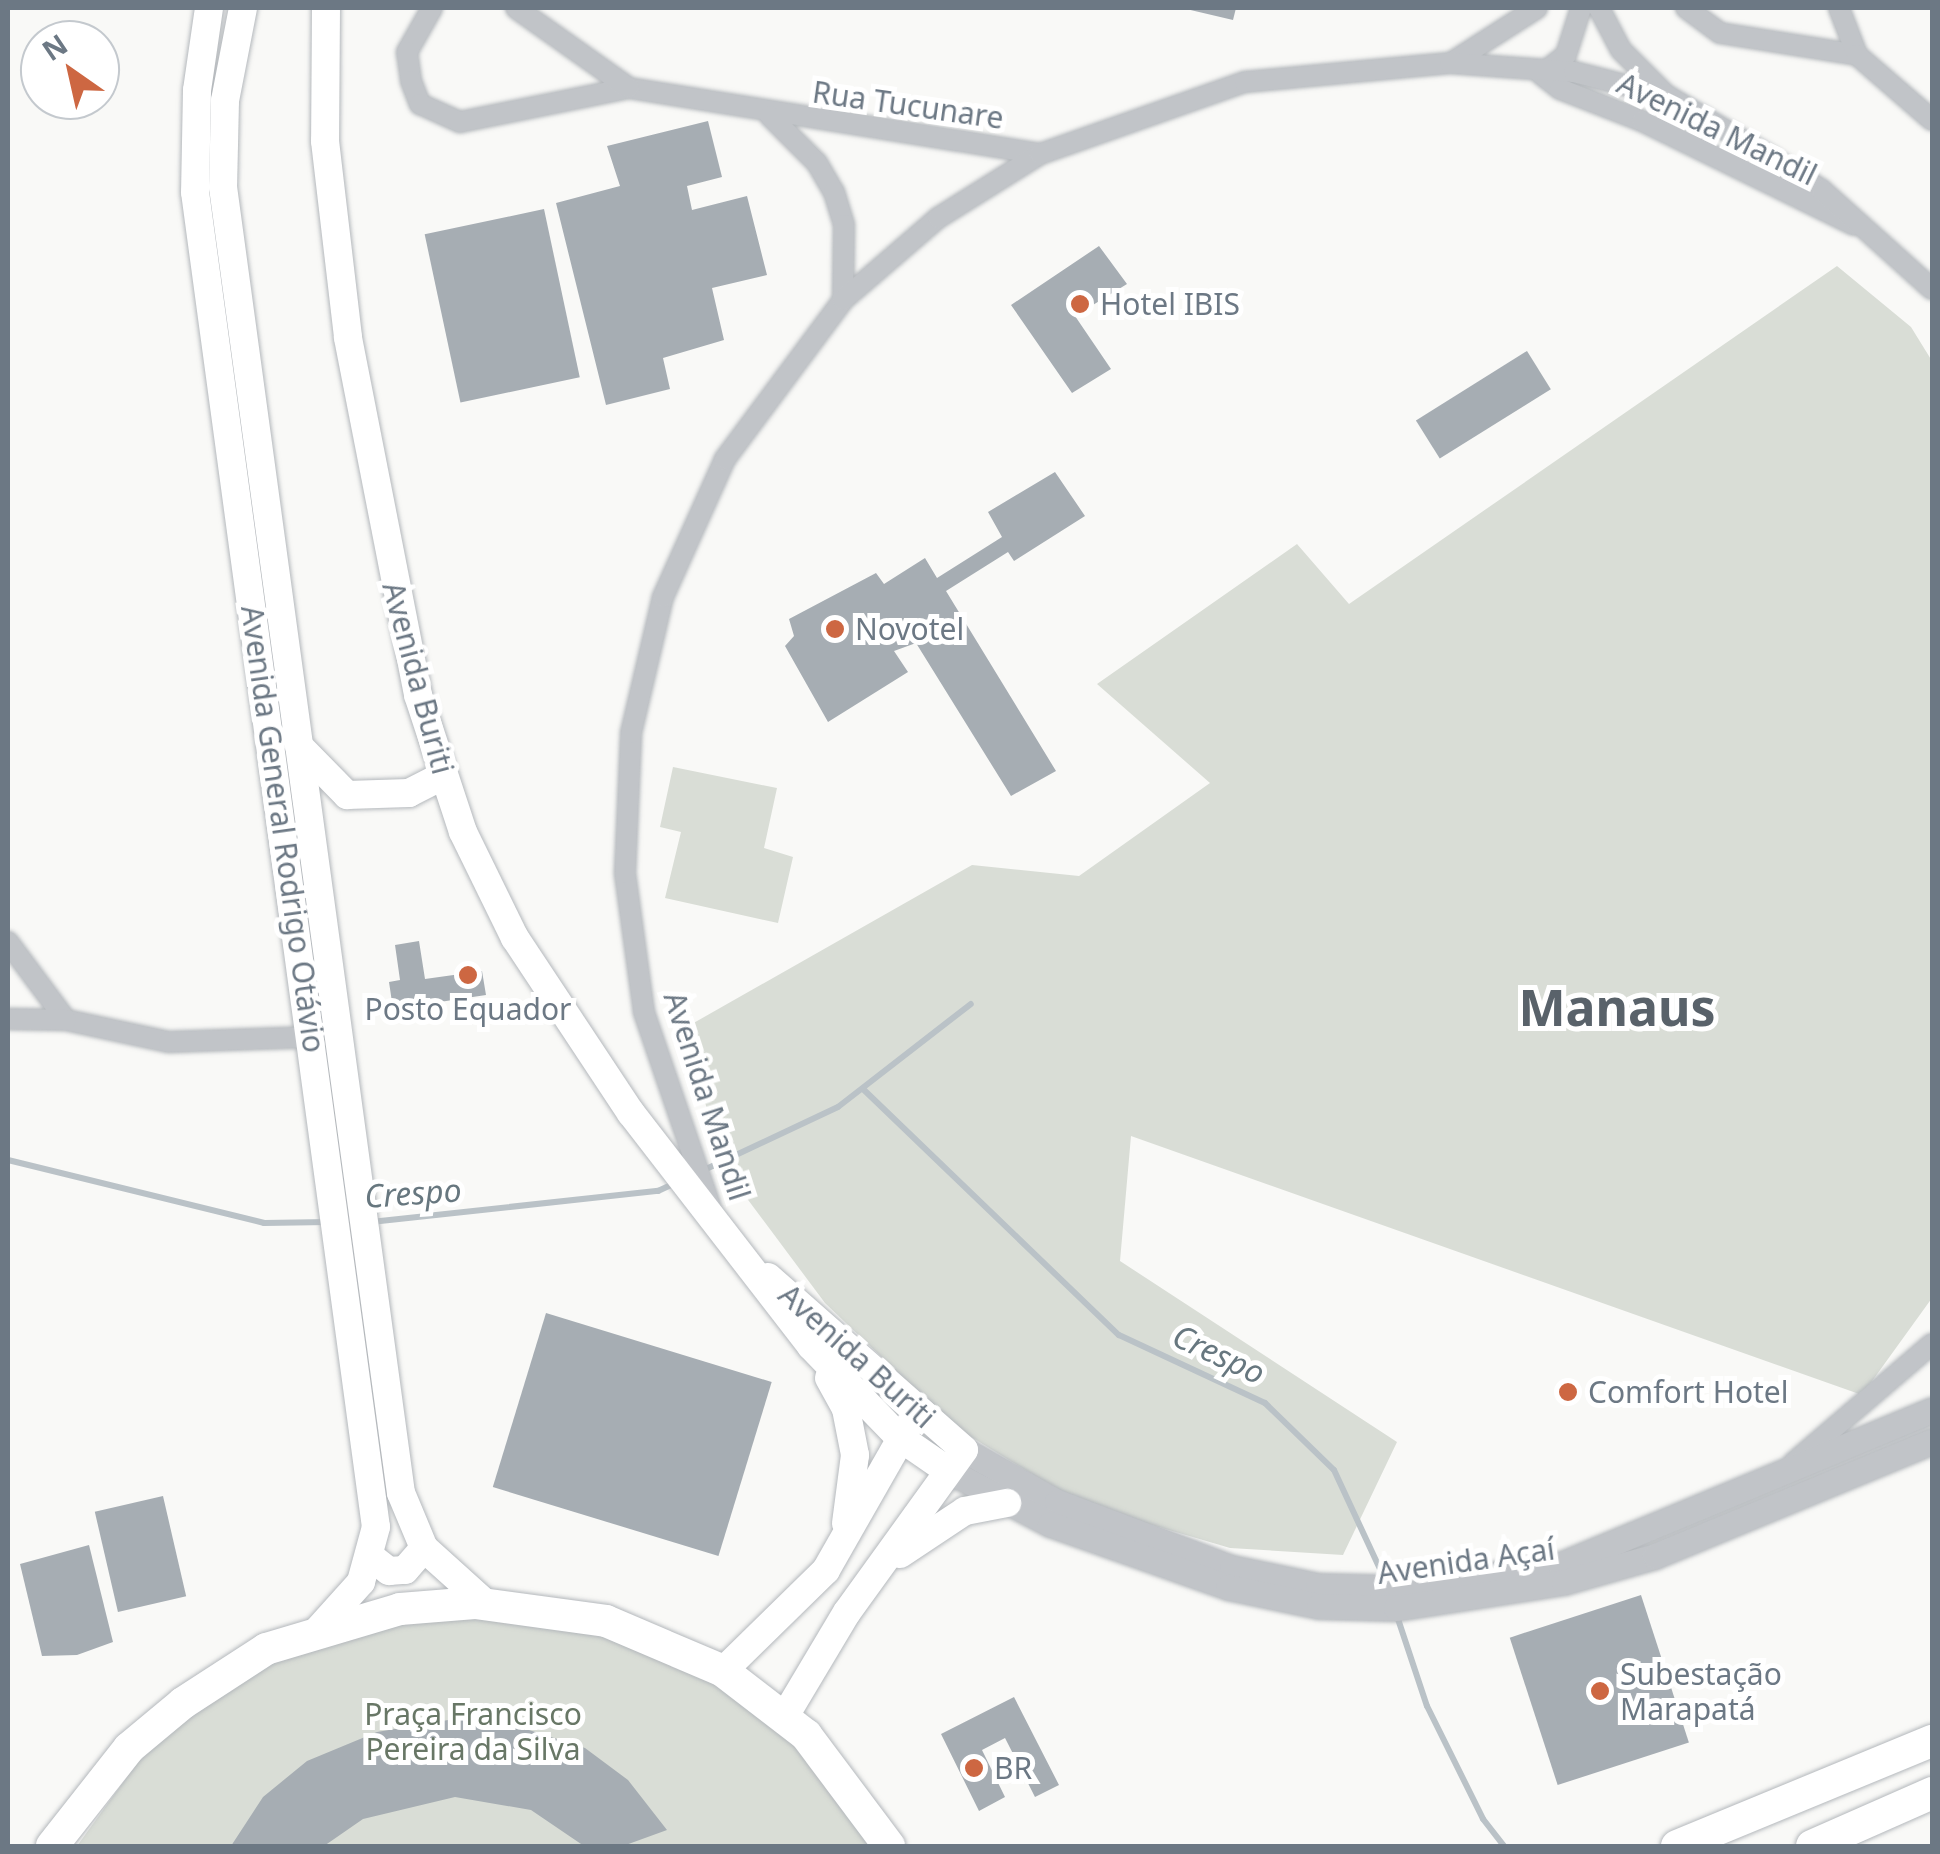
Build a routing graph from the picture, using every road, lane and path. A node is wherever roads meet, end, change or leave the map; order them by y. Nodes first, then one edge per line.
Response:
1 (209, 8) edge
2 (228, 8) edge
3 (243, 8) edge
4 (326, 8) edge
5 (432, 8) edge
6 (516, 8) edge
7 (1537, 8) edge
8 (1581, 8) edge
9 (1599, 8) edge
10 (1686, 8) edge
11 (1838, 8) edge
12 (234, 49) junction
13 (1857, 55) junction
14 (1450, 64) junction
15 (1542, 74) junction
16 (629, 88) junction
17 (1668, 96) junction
18 (768, 115) junction
19 (1932, 120) edge
20 (1040, 154) junction
21 (1870, 231) junction
22 (1932, 290) edge
23 (843, 300) junction
24 (299, 746) junction
25 (443, 776) junction
26 (8, 942) edge
27 (8, 1020) edge
28 (66, 1020) junction
29 (313, 1037) junction
30 (719, 1229) junction
31 (748, 1263) junction
32 (1932, 1344) edge
33 (811, 1346) junction
34 (1932, 1410) edge
35 (919, 1413) junction
36 (900, 1437) junction
37 (1932, 1442) edge
38 (956, 1460) junction
39 (1768, 1483) junction
40 (1007, 1503) junction
41 (424, 1548) junction
42 (839, 1550) junction
43 (371, 1557) junction
44 (874, 1573) junction
45 (485, 1603) junction
46 (316, 1631) junction
47 (723, 1671) junction
48 (785, 1716) junction
49 (1932, 1741) edge
50 (1932, 1793) edge
51 (52, 1846) edge
52 (889, 1846) edge
53 (1677, 1846) edge
54 (1812, 1846) edge

1 - 29 main road, Avenida General Rodrigo Otávio
2 - 12 main road
3 - 12 main road, Avenida General Rodrigo Otávio
4 - 25 main road, Avenida Buriti
5 - 16 street, Rua Tucunare
6 - 16 street, Rua Tucunare
7 - 14 street
8 - 15 street
9 - 17 street
10 - 13 street
11 - 13 street
12 - 24 main road, Avenida General Rodrigo Otávio
13 - 19 street
14 - 15 street, Avenida Mandil
14 - 20 street, Avenida Mandil
15 - 17 street, Avenida Mandil
15 - 21 street, Avenida Mandil
16 - 18 street, Rua Tucunare
17 - 21 street, Avenida Mandil
18 - 20 street, Rua Tucunare
18 - 23 street, Rua Tucunare
20 - 23 street, Avenida Mandil
21 - 22 street, Avenida Mandil
23 - 30 street, Avenida Mandil
24 - 25 main road
24 - 41 main road, Avenida General Rodrigo Otávio
25 - 30 main road, Avenida Buriti
26 - 28 street
27 - 28 street
28 - 29 street
29 - 43 main road, Avenida General Rodrigo Otávio
30 - 31 main road, Avenida Buriti
31 - 33 main road, Avenida Buriti
31 - 35 main road, Avenida Buriti
32 - 39 street
33 - 36 main road, Avenida Buriti
33 - 42 main road
34 - 39 street, Avenida Açaí
35 - 36 main road
35 - 38 main road, Avenida Buriti
36 - 38 main road, Avenida Buriti
36 - 42 main road
37 - 40 street, Avenida Açaí
38 - 39 street, Avenida Açaí
38 - 40 street, Avenida Açaí
38 - 44 main road
40 - 44 main road
41 - 43 main road
41 - 45 main road, Avenida General Rodrigo Otávio
42 - 47 main road
43 - 46 main road, Avenida General Rodrigo Otávio
44 - 48 main road
45 - 46 main road
45 - 47 main road
46 - 51 main road
47 - 48 main road
48 - 52 main road
49 - 53 main road
50 - 54 main road

